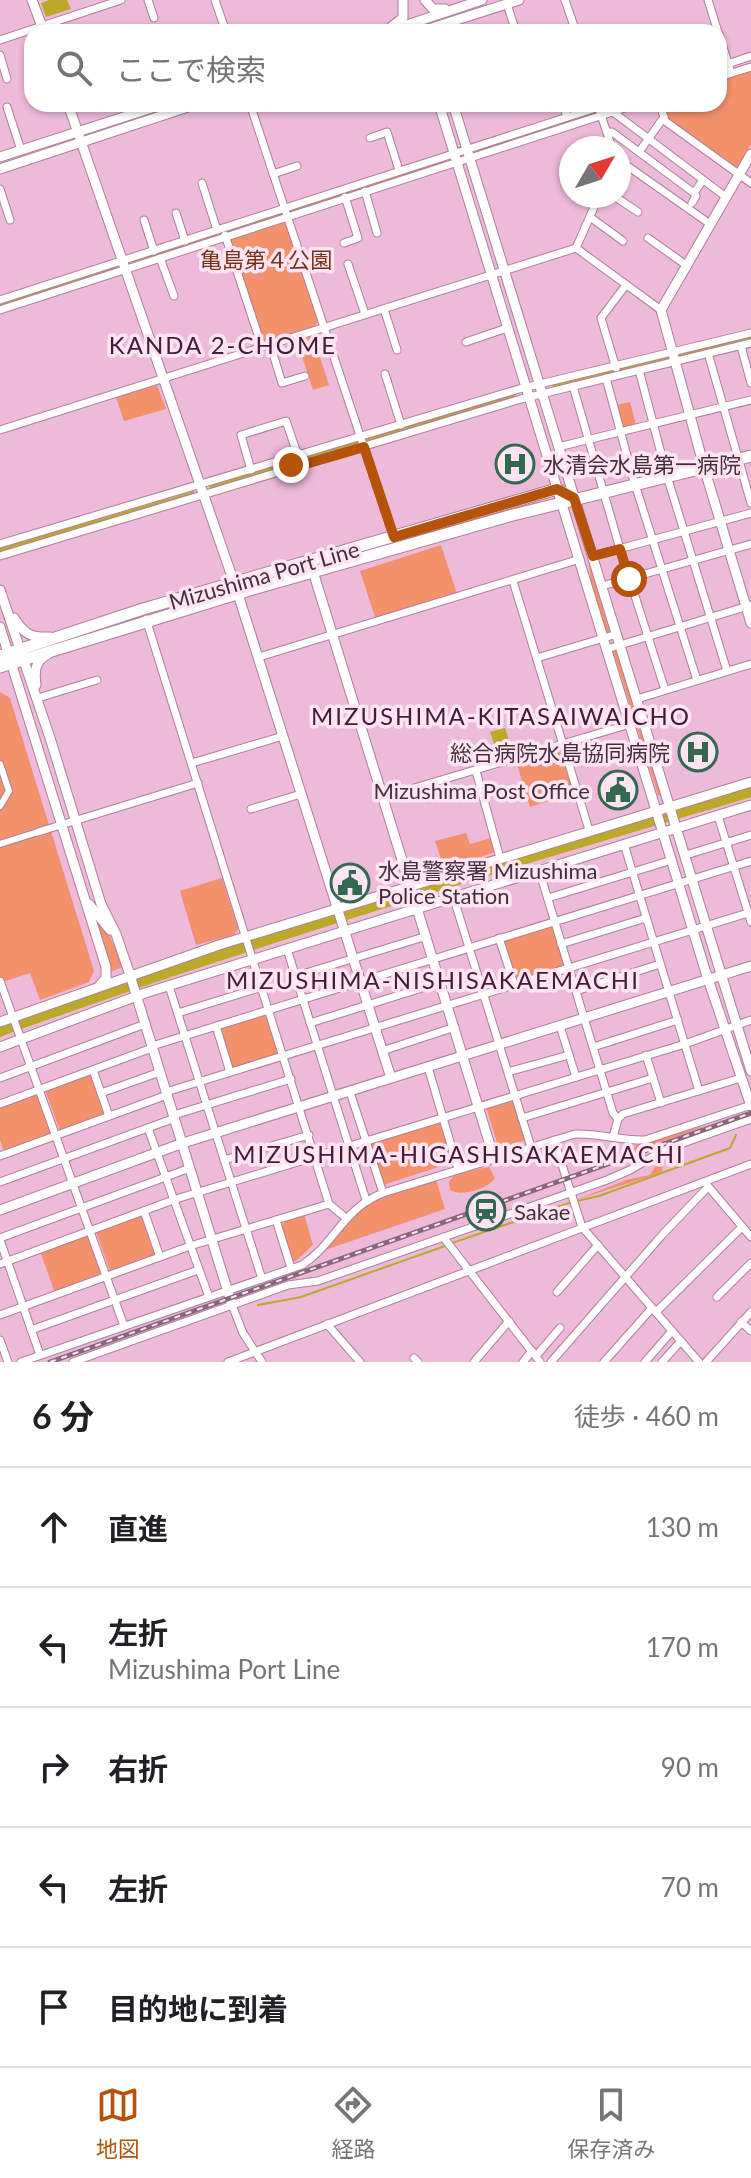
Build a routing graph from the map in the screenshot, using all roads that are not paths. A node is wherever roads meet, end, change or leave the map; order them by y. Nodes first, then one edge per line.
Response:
1 (32, 0) edge
2 (121, 0) edge
3 (148, 0) edge
4 (215, 0) edge
5 (404, 0) edge
6 (423, 0) edge
7 (482, 0) edge
8 (519, 0) edge
9 (565, 0) edge
10 (708, 0) edge
11 (507, 4) junction
12 (460, 13) junction
13 (154, 18) dead end
14 (41, 24) edge
15 (56, 24) edge
16 (223, 24) edge
17 (395, 24) edge
18 (420, 24) edge
19 (423, 24) edge
20 (433, 24) edge
21 (449, 24) edge
22 (513, 24) edge
23 (573, 24) edge
24 (716, 24) edge
25 (24, 34) edge
26 (0, 40) edge
27 (0, 55) edge
28 (751, 56) edge
29 (727, 58) edge
30 (751, 67) edge
31 (727, 68) edge
32 (730, 68) junction
33 (727, 70) edge
34 (7, 79) dead end
35 (7, 107) dead end
36 (71, 112) edge
37 (144, 112) edge
38 (169, 112) edge
39 (253, 112) edge
40 (441, 112) edge
41 (455, 112) edge
42 (565, 112) edge
43 (591, 112) edge
44 (594, 112) edge
45 (601, 112) edge
46 (613, 112) edge
47 (662, 112) edge
48 (567, 117) junction
49 (664, 117) junction
50 (607, 132) junction
51 (608, 136) edge
52 (80, 137) junction
53 (370, 138) dead end
54 (648, 139) junction
55 (21, 150) junction
56 (639, 152) junction
57 (468, 154) junction
58 (0, 157) edge
59 (454, 158) junction
60 (750, 158) edge
61 (297, 166) dead end
62 (631, 168) edge
63 (0, 169) edge
64 (399, 170) junction
65 (273, 174) junction
66 (739, 174) junction
67 (703, 180) junction
68 (202, 183) dead end
69 (751, 183) edge
70 (0, 189) edge
71 (365, 191) junction
72 (694, 193) junction
73 (345, 197) junction
74 (726, 197) junction
75 (692, 203) dead end
76 (631, 207) edge
77 (594, 208) edge
78 (638, 212) dead end
79 (176, 213) dead end
80 (286, 213) junction
81 (590, 217) junction
82 (10, 220) dead end
83 (144, 220) dead end
84 (710, 224) junction
85 (223, 232) junction
86 (377, 233) dead end
87 (648, 238) dead end
88 (185, 241) junction
89 (623, 241) dead end
90 (344, 243) dead end
91 (576, 248) junction
92 (154, 251) junction
93 (160, 258) junction
94 (348, 264) dead end
95 (125, 265) junction
96 (686, 265) junction
97 (505, 270) junction
98 (491, 275) junction
99 (626, 285) junction
100 (174, 296) dead end
101 (0, 300) edge
102 (384, 309) junction
103 (0, 310) edge
104 (661, 310) junction
105 (365, 314) junction
106 (324, 327) junction
107 (507, 328) junction
108 (746, 340) edge
109 (466, 342) dead end
110 (266, 345) junction
111 (397, 350) dead end
112 (708, 353) junction
113 (673, 357) junction
114 (639, 370) junction
115 (617, 371) junction
116 (385, 374) dead end
117 (305, 376) dead end
118 (164, 378) junction
119 (606, 378) junction
120 (751, 383) edge
121 (573, 386) junction
122 (541, 389) junction
123 (527, 392) junction
124 (751, 400) edge
125 (724, 406) junction
126 (689, 415) junction
127 (653, 424) junction
128 (401, 425) junction
129 (0, 430) edge
130 (621, 432) junction
131 (588, 440) junction
132 (362, 442) junction
133 (558, 447) junction
134 (751, 456) edge
135 (737, 459) junction
136 (292, 462) junction
137 (704, 467) junction
138 (251, 470) junction
139 (667, 476) junction
140 (635, 484) junction
141 (557, 489) junction
142 (203, 490) junction
143 (602, 491) junction
144 (574, 498) junction
145 (562, 502) junction
146 (751, 503) edge
147 (751, 513) edge
148 (720, 522) junction
149 (684, 532) junction
150 (35, 540) junction
151 (653, 540) junction
152 (396, 542) junction
153 (0, 544) edge
154 (751, 544) edge
155 (620, 549) junction
156 (729, 550) junction
157 (0, 556) edge
158 (593, 556) junction
159 (580, 559) junction
160 (693, 561) junction
161 (312, 568) junction
162 (662, 569) junction
163 (629, 579) junction
164 (513, 581) junction
165 (602, 586) junction
166 (237, 589) junction
167 (0, 590) edge
168 (4, 601) junction
169 (748, 605) edge
170 (143, 609) junction
171 (711, 617) junction
172 (147, 622) junction
173 (751, 623) edge
174 (0, 627) edge
175 (680, 627) junction
176 (617, 634) junction
177 (333, 635) junction
178 (648, 637) junction
179 (603, 638) junction
180 (60, 642) junction
181 (620, 645) junction
182 (607, 649) junction
183 (259, 657) junction
184 (537, 658) junction
185 (9, 660) edge
186 (751, 664) edge
187 (727, 671) junction
188 (97, 680) dead end
189 (697, 680) junction
190 (665, 690) junction
191 (637, 699) junction
192 (38, 700) junction
193 (630, 724) junction
194 (283, 736) junction
195 (563, 745) junction
196 (192, 763) junction
197 (0, 764) edge
198 (476, 771) junction
199 (751, 782) edge
200 (198, 783) junction
201 (301, 794) junction
202 (384, 797) junction
203 (751, 805) edge
204 (0, 806) edge
205 (251, 809) dead end
206 (674, 816) junction
207 (718, 816) junction
208 (659, 820) junction
209 (76, 821) junction
210 (62, 825) junction
211 (589, 830) junction
212 (38, 832) joint
213 (751, 835) edge
214 (726, 842) junction
215 (0, 844) edge
216 (624, 844) junction
217 (686, 855) junction
218 (500, 858) junction
219 (672, 860) junction
220 (751, 861) edge
221 (734, 867) junction
222 (539, 870) junction
223 (632, 872) junction
224 (693, 879) junction
225 (680, 883) junction
226 (751, 887) edge
227 (741, 890) junction
228 (639, 895) junction
229 (414, 896) junction
230 (453, 896) junction
231 (548, 898) junction
232 (85, 899) junction
233 (750, 912) edge
234 (646, 918) junction
235 (340, 919) junction
236 (555, 921) junction
237 (751, 922) edge
238 (707, 925) junction
239 (692, 929) junction
240 (427, 936) junction
241 (499, 938) junction
242 (247, 939) junction
243 (653, 941) junction
244 (561, 944) junction
245 (120, 947) junction
246 (469, 948) junction
247 (287, 949) junction
248 (252, 955) junction
249 (353, 959) junction
250 (434, 959) junction
251 (660, 964) junction
252 (751, 966) edge
253 (569, 967) junction
254 (722, 975) junction
255 (296, 976) junction
256 (709, 979) junction
257 (0, 981) edge
258 (360, 981) junction
259 (441, 982) junction
260 (514, 984) junction
261 (100, 985) junction
262 (133, 986) junction
263 (169, 986) junction
264 (262, 987) junction
265 (576, 991) junction
266 (669, 992) junction
267 (483, 994) junction
268 (303, 999) junction
269 (367, 1005) junction
270 (448, 1005) junction
271 (270, 1010) junction
272 (178, 1013) junction
273 (584, 1018) junction
274 (14, 1019) junction
275 (678, 1020) junction
276 (751, 1020) edge
277 (0, 1022) edge
278 (310, 1023) junction
279 (145, 1024) junction
280 (738, 1025) junction
281 (216, 1026) junction
282 (560, 1026) junction
283 (375, 1027) junction
284 (455, 1027) junction
285 (726, 1029) junction
286 (20, 1034) junction
287 (185, 1036) junction
288 (685, 1044) junction
289 (317, 1045) junction
290 (499, 1045) junction
291 (0, 1047) edge
292 (152, 1047) junction
293 (593, 1047) junction
294 (382, 1051) junction
295 (284, 1055) junction
296 (569, 1055) junction
297 (646, 1055) junction
298 (464, 1056) junction
299 (31, 1066) junction
300 (428, 1067) junction
301 (600, 1069) junction
302 (93, 1070) junction
303 (751, 1071) edge
304 (160, 1072) junction
305 (230, 1072) junction
306 (508, 1072) junction
307 (576, 1077) junction
308 (0, 1078) edge
309 (391, 1078) junction
310 (653, 1078) junction
311 (741, 1078) junction
312 (291, 1079) junction
313 (200, 1082) junction
314 (40, 1089) junction
315 (699, 1091) junction
316 (350, 1092) junction
317 (101, 1093) junction
318 (167, 1093) junction
319 (608, 1093) junction
320 (515, 1096) junction
321 (333, 1097) junction
322 (661, 1103) junction
323 (0, 1104) edge
324 (207, 1105) junction
325 (751, 1106) edge
326 (300, 1107) junction
327 (479, 1107) junction
328 (109, 1116) junction
329 (174, 1117) junction
330 (522, 1118) junction
331 (443, 1119) junction
332 (618, 1119) junction
333 (751, 1119) edge
334 (148, 1128) junction
335 (216, 1133) junction
336 (56, 1135) junction
337 (309, 1135) junction
338 (613, 1137) junction
339 (554, 1140) junction
340 (366, 1142) junction
341 (183, 1143) junction
342 (349, 1147) junction
343 (531, 1147) junction
344 (157, 1153) junction
345 (0, 1156) edge
346 (315, 1158) junction
347 (494, 1158) junction
348 (65, 1159) junction
349 (224, 1160) junction
350 (751, 1164) edge
351 (190, 1168) junction
352 (458, 1169) junction
353 (165, 1178) junction
354 (0, 1182) edge
355 (73, 1183) junction
356 (232, 1184) junction
357 (706, 1184) junction
358 (198, 1193) junction
359 (383, 1193) junction
360 (571, 1193) junction
361 (174, 1200) junction
362 (366, 1200) junction
363 (329, 1204) junction
364 (82, 1208) junction
365 (0, 1210) edge
366 (144, 1211) junction
367 (346, 1218) junction
368 (276, 1220) junction
369 (582, 1227) junction
370 (742, 1227) junction
371 (246, 1230) junction
372 (90, 1231) junction
373 (751, 1237) edge
374 (444, 1238) junction
375 (0, 1239) edge
376 (212, 1240) junction
377 (598, 1245) junction
378 (190, 1246) junction
379 (160, 1257) junction
380 (4, 1262) edge
381 (751, 1263) edge
382 (291, 1268) junction
383 (469, 1269) junction
384 (198, 1270) junction
385 (107, 1277) junction
386 (626, 1277) junction
387 (262, 1279) junction
388 (228, 1291) junction
389 (557, 1292) dead end
390 (209, 1297) junction
391 (717, 1297) dead end
392 (115, 1300) junction
393 (232, 1305) junction
394 (23, 1307) junction
395 (654, 1310) junction
396 (751, 1312) edge
397 (0, 1315) edge
398 (509, 1321) junction
399 (741, 1322) junction
400 (327, 1324) junction
401 (124, 1326) junction
402 (560, 1328) dead end
403 (31, 1330) junction
404 (672, 1331) junction
405 (751, 1331) edge
406 (0, 1340) edge
407 (681, 1341) junction
408 (255, 1352) junction
409 (40, 1355) junction
410 (536, 1356) edge
411 (8, 1362) edge
412 (21, 1362) edge
413 (73, 1362) edge
414 (228, 1362) edge
415 (262, 1362) edge
416 (360, 1362) edge
417 (474, 1362) edge
418 (523, 1362) edge
419 (551, 1362) edge
420 (604, 1362) edge
421 (645, 1362) edge
422 (662, 1362) edge
423 (699, 1362) edge
424 (706, 1362) edge

1 - 14 street
2 - 15 street
3 - 13 street
4 - 16 street
5 - 17 street
5 - 18 street
6 - 12 street
6 - 19 street
7 - 12 street
8 - 11 street
9 - 23 street
10 - 24 street
11 - 12 street
11 - 22 street
12 - 20 street
12 - 21 street
25 - 26 street
27 - 34 street
28 - 32 street
29 - 32 street
30 - 32 street
31 - 32 street
32 - 33 street
35 - 55 street
36 - 52 street
37 - 52 street
38 - 52 street
39 - 65 street
40 - 59 street
41 - 57 street
42 - 48 street
43 - 48 street
44 - 57 street
45 - 50 street
46 - 54 street
47 - 49 street
48 - 57 street
49 - 54 street
49 - 66 street
50 - 51 street
50 - 56 street
52 - 55 street
52 - 63 street
52 - 95 street
53 - 64 street
54 - 56 street
54 - 67 street
55 - 58 street
56 - 72 street
57 - 59 street
57 - 97 street
59 - 64 street
59 - 71 street
59 - 98 street
60 - 66 street
61 - 65 street
62 - 84 street
64 - 80 street
65 - 80 street
66 - 69 street
66 - 74 street
67 - 72 street
67 - 74 street
68 - 85 street
70 - 82 street
71 - 73 street
71 - 86 street
72 - 75 street
73 - 80 street
73 - 90 street
74 - 84 street
76 - 78 street
77 - 81 street
79 - 88 street
80 - 85 street
80 - 106 street
81 - 89 street
81 - 91 street
83 - 92 street
84 - 96 street
85 - 88 street
85 - 93 street
85 - 110 street
87 - 96 street
88 - 92 street
91 - 97 street
91 - 99 street
92 - 95 street
93 - 95 street
93 - 100 street
94 - 105 street
95 - 101 street
95 - 103 street
95 - 118 street
96 - 104 street
97 - 98 street
97 - 122 street
98 - 102 street
98 - 107 street
99 - 104 street
99 - 115 street
102 - 105 street
102 - 111 street
104 - 113 street
105 - 106 street
106 - 110 street
106 - 132 street
107 - 109 street
107 - 123 street
108 - 112 street
108 - 113 street
108 - 120 street
110 - 117 street
110 - 118 street
112 - 113 street
112 - 125 street
113 - 114 street
113 - 115 street
113 - 126 street
114 - 115 street
114 - 127 street
115 - 119 street
115 - 122 street
116 - 128 street
118 - 129 street
118 - 142 street
119 - 121 street
119 - 130 street
121 - 122 street
121 - 131 street
122 - 123 street
122 - 133 street
123 - 128 street
123 - 132 street
123 - 141 street
124 - 125 street
125 - 126 street
125 - 135 street
126 - 127 street
126 - 137 street
127 - 130 street
127 - 139 street
128 - 132 street
130 - 131 street
130 - 140 street
131 - 133 street
131 - 143 street
132 - 136 street
132 - 136 street
132 - 152 street
133 - 144 street
134 - 135 main road, Mizushima Port Line
135 - 137 main road, Mizushima Port Line
135 - 146 street
136 - 138 street
136 - 138 street
136 - 142 street
137 - 139 main road, Mizushima Port Line
137 - 148 street
138 - 142 street
139 - 140 main road, Mizushima Port Line
139 - 149 street
140 - 143 main road, Mizushima Port Line
140 - 151 street
141 - 144 main road
141 - 145 street
141 - 152 main road, Mizushima Port Line
142 - 150 street
142 - 166 street
143 - 144 main road, Mizushima Port Line
143 - 155 street
144 - 145 main road, Mizushima Port Line
144 - 158 street
145 - 152 main road, Mizushima Port Line
145 - 159 street
147 - 148 street
148 - 149 street
148 - 156 street
149 - 151 street
149 - 160 street
150 - 153 street
150 - 157 street
151 - 155 street
151 - 162 street
152 - 161 main road, Mizushima Port Line
154 - 156 street
155 - 158 street
155 - 163 street
156 - 160 street
156 - 169 street
158 - 165 street
159 - 164 street
159 - 179 street
160 - 162 street
160 - 171 street
161 - 166 main road, Mizushima Port Line
161 - 177 street
162 - 163 street
162 - 175 street
163 - 165 street
163 - 178 street
164 - 177 street
164 - 184 street
165 - 176 street
166 - 170 main road, Mizushima Port Line
166 - 172 main road, Mizushima Port Line
166 - 183 street
167 - 168 street
168 - 180 street
168 - 185 street
169 - 171 street
169 - 173 street
170 - 172 street
170 - 180 main road, Mizushima Port Line
171 - 175 street
171 - 187 street
172 - 180 main road, Mizushima Port Line
172 - 196 street
174 - 185 street
175 - 178 street
175 - 189 street
176 - 179 street
176 - 181 street
177 - 183 street
177 - 202 street
178 - 181 street
178 - 190 street
179 - 182 street
179 - 184 street
180 - 185 main road, Mizushima Port Line
180 - 192 street
181 - 182 street
181 - 191 street
182 - 193 street
183 - 194 street
184 - 195 street
185 - 192 street
185 - 210 street
186 - 187 street
187 - 189 street
188 - 192 street
189 - 190 street
190 - 191 street
191 - 206 street
192 - 209 street
193 - 195 street
193 - 208 street
194 - 196 street
194 - 201 street
195 - 198 street
195 - 211 street
196 - 200 street
197 - 204 street
198 - 202 street
198 - 218 street
199 - 206 street
200 - 209 street
200 - 242 street
201 - 205 street
201 - 235 street
202 - 229 street
203 - 207 street
206 - 207 street
206 - 208 street
206 - 208 street
206 - 217 street
207 - 214 street
208 - 211 street
208 - 216 street
208 - 219 street
209 - 210 street
209 - 245 street
210 - 212 street
210 - 232 street
211 - 218 street
212 - 215 street
213 - 214 street
214 - 217 street
214 - 221 street
216 - 222 street
216 - 223 street
217 - 224 street
218 - 229 street
219 - 223 street
219 - 225 street
220 - 221 street
221 - 224 street
221 - 227 street
222 - 230 street
222 - 231 street
223 - 228 street
223 - 231 street
224 - 225 street
224 - 238 street
225 - 228 street
225 - 239 street
226 - 227 street
227 - 233 street
228 - 234 street
228 - 236 street
229 - 230 street
229 - 235 street
229 - 235 street
229 - 240 street
230 - 246 street
231 - 236 street
232 - 245 street
232 - 261 street
233 - 237 street
233 - 238 street
234 - 243 street
234 - 244 street
235 - 242 street
235 - 247 street
235 - 249 street
236 - 241 street
236 - 244 street
238 - 239 street
238 - 254 street
239 - 243 street
239 - 256 street
240 - 249 street
240 - 250 street
241 - 246 street
241 - 260 street
242 - 248 street
242 - 262 street
243 - 251 street
243 - 253 street
244 - 253 street
245 - 262 street
246 - 250 street
246 - 267 street
247 - 248 street
247 - 255 street
248 - 263 street
248 - 264 street
249 - 255 street
249 - 258 street
250 - 258 street
250 - 259 street
251 - 265 street
251 - 266 street
252 - 254 street
253 - 260 street
253 - 265 street
254 - 256 street
254 - 280 street
255 - 268 street
256 - 266 street
256 - 285 street
257 - 274 street
258 - 268 street
258 - 269 street
259 - 269 street
259 - 270 street
260 - 267 street
261 - 262 street
261 - 274 street
262 - 263 street
262 - 279 street
262 - 286 street
263 - 272 street
264 - 271 street
264 - 272 street
265 - 273 street
266 - 273 street
266 - 275 street
267 - 270 street
267 - 290 street
268 - 271 street
268 - 278 street
269 - 278 street
269 - 283 street
270 - 283 street
270 - 284 street
271 - 281 street
271 - 295 street
272 - 287 street
273 - 282 street
273 - 293 street
274 - 277 street
274 - 286 street
275 - 288 street
275 - 293 street
276 - 280 street
278 - 289 street
279 - 292 street
279 - 299 street
280 - 285 street
280 - 303 street
281 - 287 street
281 - 305 street
282 - 290 street
282 - 296 street
283 - 289 street
283 - 294 street
284 - 294 street
284 - 298 street
285 - 288 street
285 - 311 street
286 - 291 street
286 - 299 street
287 - 292 street
287 - 313 street
288 - 297 street
288 - 315 street
289 - 295 street
289 - 321 street
290 - 298 street
290 - 306 street
292 - 302 street
292 - 304 street
293 - 301 street
294 - 309 street
295 - 305 street
295 - 312 street
296 - 306 street
296 - 307 street
297 - 301 street
297 - 310 street
298 - 300 street
298 - 327 street
299 - 308 street
299 - 314 street
300 - 309 street
300 - 331 street
301 - 307 street
301 - 319 street
302 - 314 street
302 - 317 street
304 - 317 street
304 - 318 street
305 - 313 street
306 - 320 street
307 - 320 street
309 - 316 street
310 - 319 street
310 - 322 street
311 - 315 street
311 - 325 street
312 - 324 street
312 - 326 street
313 - 318 street
313 - 324 street
314 - 323 street
314 - 336 street
315 - 322 street
316 - 321 street
316 - 340 street
317 - 328 street
318 - 328 street
318 - 329 street
319 - 330 street
319 - 332 street
320 - 327 street
320 - 330 street
321 - 326 street
321 - 342 street
322 - 332 street
324 - 329 street
324 - 335 street
325 - 338 street
326 - 335 street
326 - 337 street
327 - 331 street
327 - 347 street
328 - 336 street
329 - 334 street
329 - 341 street
330 - 343 street
331 - 340 street
331 - 352 street
332 - 338 street
333 - 360 street
334 - 344 street
334 - 348 street
335 - 341 street
335 - 349 street
336 - 345 street
336 - 348 street
337 - 346 street
337 - 349 street
338 - 339 street
339 - 343 street
339 - 360 street
340 - 342 street
340 - 359 street
341 - 344 street
341 - 351 street
342 - 346 street
342 - 362 street
343 - 347 street
344 - 353 street
344 - 355 street
346 - 356 street
346 - 363 street
347 - 352 street
348 - 354 street
348 - 355 street
349 - 356 street
350 - 357 street
351 - 353 street
351 - 358 street
352 - 359 street
353 - 361 street
353 - 364 street
355 - 364 street
355 - 365 street
356 - 358 street
356 - 371 street
357 - 369 street
357 - 370 street
357 - 386 street
358 - 361 street
358 - 376 street
359 - 362 street
360 - 369 street
360 - 374 street
361 - 366 street
361 - 378 street
362 - 367 street
363 - 367 street
363 - 368 street
364 - 372 street
364 - 375 street
366 - 372 street
366 - 379 street
367 - 382 street
368 - 371 street
368 - 382 street
369 - 377 street
369 - 383 street
370 - 373 street
370 - 395 street
371 - 376 street
371 - 387 street
372 - 380 street
372 - 385 street
374 - 383 street
374 - 393 street
375 - 380 street
376 - 378 street
376 - 388 street
377 - 386 street
377 - 389 street
378 - 379 street
378 - 384 street
379 - 385 street
380 - 394 street
381 - 391 street
382 - 387 street
383 - 398 street
383 - 400 street
384 - 390 street
384 - 392 street
385 - 392 street
385 - 394 street
386 - 395 street
386 - 419 street
387 - 388 street
388 - 390 street
388 - 393 street
390 - 401 street
392 - 401 street
392 - 403 street
393 - 408 street
393 - 413 street
394 - 397 street
394 - 403 street
395 - 404 street
395 - 420 street
396 - 399 street
398 - 410 street
398 - 417 street
399 - 405 street
399 - 424 street
400 - 408 street
400 - 416 street
401 - 409 street
402 - 410 street
403 - 409 street
404 - 407 street
404 - 421 street
406 - 411 street
407 - 422 street
407 - 423 street
408 - 414 street
408 - 415 street
409 - 412 street
410 - 418 street

